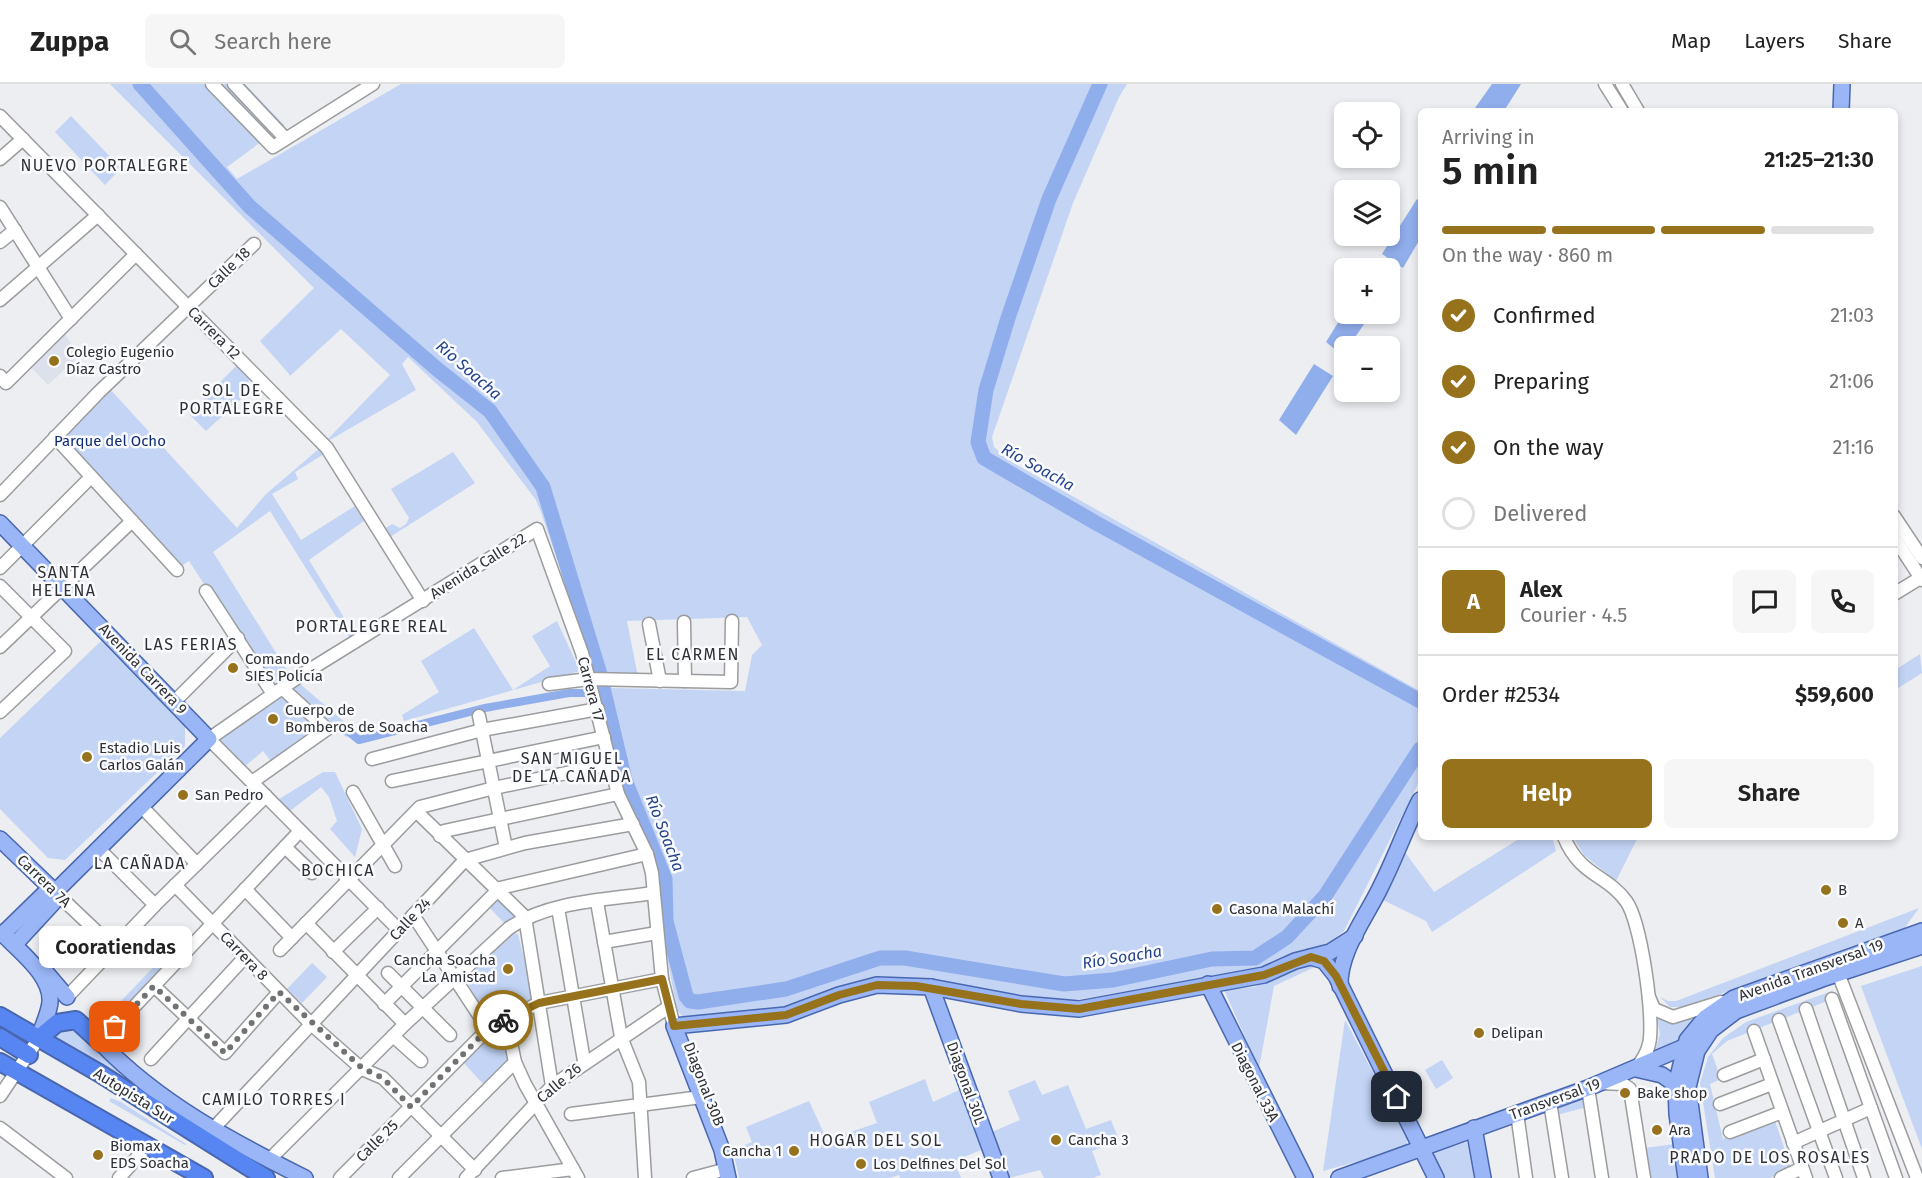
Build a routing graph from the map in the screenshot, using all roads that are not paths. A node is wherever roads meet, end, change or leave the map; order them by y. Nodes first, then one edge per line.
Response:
1 (212, 84) edge
2 (234, 84) edge
3 (373, 84) edge
4 (1605, 84) edge
5 (1622, 84) edge
6 (1842, 84) edge
7 (1620, 108) edge
8 (1636, 108) edge
9 (1841, 108) edge
10 (0, 116) edge
11 (285, 138) junction
12 (23, 139) junction
13 (0, 159) edge
14 (0, 211) edge
15 (98, 215) junction
16 (13, 232) junction
17 (0, 242) edge
18 (254, 244) dead end
19 (136, 254) junction
20 (37, 270) junction
21 (0, 300) edge
22 (188, 307) junction
23 (68, 321) junction
24 (3, 380) edge
25 (55, 437) junction
26 (91, 477) junction
27 (0, 495) edge
28 (132, 520) junction
29 (1898, 522) edge
30 (0, 523) edge
31 (537, 529) joint
32 (1898, 543) edge
33 (22, 546) junction
34 (1922, 558) edge
35 (0, 568) edge
36 (177, 570) dead end
37 (1922, 578) edge
38 (0, 586) edge
39 (64, 586) junction
40 (206, 591) dead end
41 (1898, 592) edge
42 (423, 601) junction
43 (31, 617) junction
44 (732, 621) dead end
45 (684, 622) dead end
46 (650, 624) dead end
47 (238, 638) junction
48 (0, 647) edge
49 (598, 679) junction
50 (660, 681) junction
51 (685, 681) junction
52 (549, 684) dead end
53 (277, 691) junction
54 (174, 702) junction
55 (598, 709) junction
56 (0, 711) edge
57 (479, 716) dead end
58 (482, 730) junction
59 (604, 737) junction
60 (209, 739) junction
61 (372, 759) dead end
62 (488, 760) junction
63 (610, 764) junction
64 (392, 781) dead end
65 (252, 782) junction
66 (494, 788) junction
67 (353, 792) dead end
68 (618, 794) junction
69 (266, 796) junction
70 (1418, 804) edge
71 (141, 806) junction
72 (418, 809) junction
73 (500, 817) junction
74 (633, 824) junction
75 (300, 831) junction
76 (442, 833) junction
77 (0, 839) edge
78 (1566, 840) edge
79 (383, 846) junction
80 (285, 847) junction
81 (98, 848) junction
82 (506, 848) junction
83 (647, 854) junction
84 (465, 860) junction
85 (197, 864) junction
86 (395, 866) dead end
87 (312, 873) dead end
88 (349, 880) junction
89 (175, 885) junction
90 (245, 889) junction
91 (497, 890) junction
92 (55, 891) junction
93 (653, 893) junction
94 (597, 902) junction
95 (154, 905) junction
96 (378, 908) junction
97 (558, 908) junction
98 (413, 915) junction
99 (525, 917) junction
100 (306, 923) junction
101 (212, 924) junction
102 (399, 930) junction
103 (1922, 932) edge
104 (8, 933) edge
105 (657, 933) junction
106 (1355, 936) junction
107 (292, 938) junction
108 (604, 942) junction
109 (1922, 946) edge
110 (114, 948) junction
111 (280, 950) dead end
112 (436, 950) junction
113 (333, 952) junction
114 (245, 957) junction
115 (1311, 957) junction
116 (388, 973) dead end
117 (1838, 973) junction
118 (357, 975) junction
119 (455, 979) junction
120 (662, 979) junction
121 (1208, 984) junction
122 (154, 986) junction
123 (401, 986) junction
124 (931, 987) junction
125 (1340, 987) junction
126 (613, 989) junction
127 (279, 992) junction
128 (1647, 993) junction
129 (67, 997) joint
130 (575, 997) junction
131 (1734, 998) junction
132 (1832, 999) dead end
133 (539, 1003) junction
134 (384, 1004) junction
135 (422, 1008) junction
136 (667, 1008) junction
137 (1806, 1009) dead end
138 (0, 1016) edge
139 (506, 1019) junction
140 (190, 1020) junction
141 (1779, 1020) dead end
142 (311, 1024) junction
143 (405, 1024) junction
144 (677, 1025) junction
145 (115, 1027) dead end
146 (488, 1029) junction
147 (1754, 1031) dead end
148 (450, 1035) dead end
149 (393, 1036) junction
150 (621, 1037) junction
151 (0, 1038) edge
152 (39, 1038) junction
153 (101, 1043) joint
154 (1684, 1047) junction
155 (29, 1055) junction
156 (151, 1059) dead end
157 (1764, 1059) junction
158 (421, 1061) dead end
159 (584, 1061) junction
160 (0, 1062) edge
161 (515, 1062) junction
162 (362, 1068) junction
163 (1636, 1069) junction
164 (19, 1071) junction
165 (1724, 1075) dead end
166 (1772, 1084) junction
167 (1676, 1085) junction
168 (552, 1086) junction
169 (1594, 1086) junction
170 (0, 1096) edge
171 (701, 1097) junction
172 (1550, 1102) junction
173 (535, 1103) junction
174 (1720, 1104) dead end
175 (640, 1105) junction
176 (411, 1107) junction
177 (1871, 1108) junction
178 (1782, 1112) junction
179 (1517, 1113) junction
180 (571, 1114) dead end
181 (1844, 1121) junction
182 (0, 1128) edge
183 (1474, 1128) junction
184 (212, 1130) junction
185 (1820, 1131) junction
186 (1730, 1132) dead end
187 (441, 1136) junction
188 (1793, 1143) junction
189 (148, 1145) junction
190 (1423, 1148) junction
191 (220, 1150) junction
192 (269, 1160) junction
193 (575, 1173) edge
194 (1804, 1173) edge
195 (471, 1174) edge
196 (730, 1175) edge
197 (66, 1178) edge
198 (119, 1178) edge
199 (204, 1178) edge
200 (266, 1178) edge
201 (282, 1178) edge
202 (305, 1178) edge
203 (340, 1178) edge
204 (399, 1178) edge
205 (502, 1178) edge
206 (645, 1178) edge
207 (693, 1178) edge
208 (1001, 1178) edge
209 (1305, 1178) edge
210 (1339, 1178) edge
211 (1436, 1178) edge
212 (1483, 1178) edge
213 (1526, 1178) edge
214 (1562, 1178) edge
215 (1602, 1178) edge
216 (1644, 1178) edge
217 (1686, 1178) edge
218 (1700, 1178) edge
219 (1781, 1178) edge
220 (1836, 1178) edge
221 (1864, 1178) edge
222 (1896, 1178) edge
223 (1917, 1178) edge

1 - 11 street
2 - 11 street
3 - 11 street
4 - 7 street
5 - 8 street
6 - 9 main road
10 - 12 street, Carrera 12
12 - 13 street
12 - 15 street, Carrera 12
14 - 16 street
15 - 19 street, Carrera 12
15 - 20 street
16 - 17 street
16 - 20 street
18 - 22 street, Calle 18
19 - 22 street, Carrera 12
19 - 23 street
20 - 21 street
20 - 23 street
22 - 25 street, Calle 18
22 - 42 street, Carrera 12
23 - 24 street
25 - 26 street
25 - 27 street, Calle 18
26 - 28 street
26 - 33 street
28 - 36 street
28 - 39 street
29 - 34 street
30 - 33 main road, Avenida Carrera 9
31 - 42 street, Avenida Calle 22
31 - 49 street, Carrera 17
32 - 37 street
33 - 35 street
33 - 39 main road, Avenida Carrera 9
37 - 41 street
38 - 43 street
39 - 43 street
39 - 54 main road, Avenida Carrera 9
40 - 47 street
42 - 53 street, Avenida Calle 22
43 - 48 street
43 - 56 street
44 - 51 street
45 - 51 street
46 - 50 street
47 - 53 street
47 - 54 street
49 - 50 street
49 - 52 street
49 - 55 street, Carrera 17
50 - 51 street
53 - 60 street, Avenida Calle 22
53 - 65 street
54 - 60 main road, Avenida Carrera 9
55 - 58 street
55 - 59 street, Carrera 17
57 - 58 street
58 - 61 street
58 - 62 street
59 - 62 street
59 - 63 street, Carrera 17
60 - 65 street
60 - 71 main road, Avenida Calle 22
62 - 64 street
62 - 66 street
63 - 66 street
63 - 68 street, Carrera 17
65 - 69 street
66 - 72 street
66 - 73 street
67 - 79 street
68 - 73 street
68 - 74 street, Carrera 17
69 - 75 street
69 - 85 street
70 - 106 main road
71 - 81 main road, Avenida Calle 22
71 - 85 street
72 - 76 street
72 - 79 street
73 - 76 street
73 - 82 street
74 - 82 street
74 - 83 street, Carrera 17
75 - 80 street
75 - 88 street
76 - 84 street
77 - 92 main road, Carrera 7A
78 - 128 street
79 - 86 street
79 - 88 street
80 - 87 street
80 - 90 street
81 - 92 main road, Avenida Calle 22
81 - 95 street
82 - 84 street
83 - 91 street
83 - 93 street, Carrera 17
84 - 91 street
84 - 98 street, Calle 24
85 - 89 street
88 - 96 street
88 - 100 street
89 - 95 street
89 - 101 street, Carrera 8
90 - 101 street
90 - 107 street
91 - 99 street
91 - 112 street
92 - 104 main road, Avenida Calle 22
92 - 110 street, Carrera 7A
93 - 94 street
93 - 105 street, Carrera 17
94 - 97 street
94 - 108 street
95 - 110 street
96 - 102 street
96 - 113 street
97 - 99 street
97 - 130 street
98 - 102 street, Calle 24
98 - 112 street
99 - 119 street
99 - 133 street
100 - 107 street
100 - 113 street
101 - 114 street, Carrera 8
101 - 122 street
102 - 118 street, Calle 24
103 - 131 main road, Avenida Transversal 19
104 - 129 main road
104 - 152 main road
105 - 108 street
105 - 120 street, Carrera 17
106 - 115 main road
106 - 125 main road
107 - 111 street
108 - 126 street
109 - 117 main road, Avenida Transversal 19
110 - 129 street
112 - 119 street
112 - 123 street
113 - 118 street
114 - 127 street, Carrera 8
114 - 140 street
115 - 121 main road
115 - 125 main road
116 - 123 street
117 - 218 main road, Avenida Transversal 19
117 - 223 street
118 - 134 street
118 - 142 street, Calle 24
119 - 135 street
119 - 146 street
120 - 126 street, Calle 25
120 - 136 street, Carrera 17
121 - 124 main road
121 - 209 main road, Diagonal 33A
122 - 140 street
122 - 145 street
123 - 134 street
123 - 135 street
124 - 144 main road
124 - 208 main road, Diagonal 30L
125 - 190 main road
126 - 130 street, Calle 25
126 - 150 street
127 - 140 street
127 - 142 street, Carrera 8
128 - 131 street
128 - 163 street
130 - 133 street, Calle 25
130 - 159 street
131 - 154 main road, Avenida Transversal 19
132 - 177 street
133 - 139 street, Calle 25
133 - 168 street
134 - 143 street
135 - 143 street
135 - 148 street
136 - 144 street, Carrera 17
136 - 150 street, Calle 26
137 - 181 street
138 - 152 highway, Autopista Sur
139 - 146 street, Calle 25
139 - 161 street
140 - 156 street
141 - 185 street
142 - 162 street, Carrera 8
142 - 184 street, Calle 24
143 - 149 street
144 - 171 main road, Diagonal 30B
144 - 196 main road, Diagonal 30B
146 - 176 street, Calle 25
147 - 157 street
149 - 158 street
149 - 162 street
150 - 159 street, Calle 26
150 - 175 street
151 - 155 highway
152 - 153 highway
152 - 155 street
152 - 191 highway, Autopista Sur
153 - 184 main road
154 - 163 main road, Transversal 19
154 - 167 main road
155 - 164 street
157 - 165 street
157 - 166 street
159 - 168 street, Calle 26
160 - 164 highway
161 - 173 street
161 - 187 street
162 - 176 street, Carrera 8
162 - 192 street
163 - 167 main road
163 - 169 main road, Transversal 19
164 - 170 street
164 - 189 highway
166 - 174 street
166 - 178 street
167 - 217 main road
168 - 173 street, Calle 26
169 - 172 main road, Transversal 19
169 - 215 street
169 - 216 street
171 - 175 street
171 - 196 main road, Diagonal 30B
172 - 179 main road, Transversal 19
172 - 214 street
173 - 193 street
173 - 195 street, Calle 26
175 - 180 street
175 - 206 street
176 - 187 street, Carrera 8
176 - 203 street, Calle 25
177 - 181 street
177 - 222 street
178 - 186 street
178 - 188 street
179 - 183 main road, Transversal 19
179 - 213 street
181 - 185 street
181 - 221 street
182 - 197 street
183 - 190 main road, Transversal 19
183 - 212 main road
184 - 192 main road
185 - 188 street
185 - 220 street
187 - 195 street, Carrera 8
187 - 204 street
188 - 194 street
189 - 198 street
189 - 199 highway
190 - 210 main road, Transversal 19
190 - 211 main road
191 - 200 highway, Autopista Sur
191 - 201 highway
192 - 202 main road
193 - 205 street
194 - 219 street
196 - 207 street

